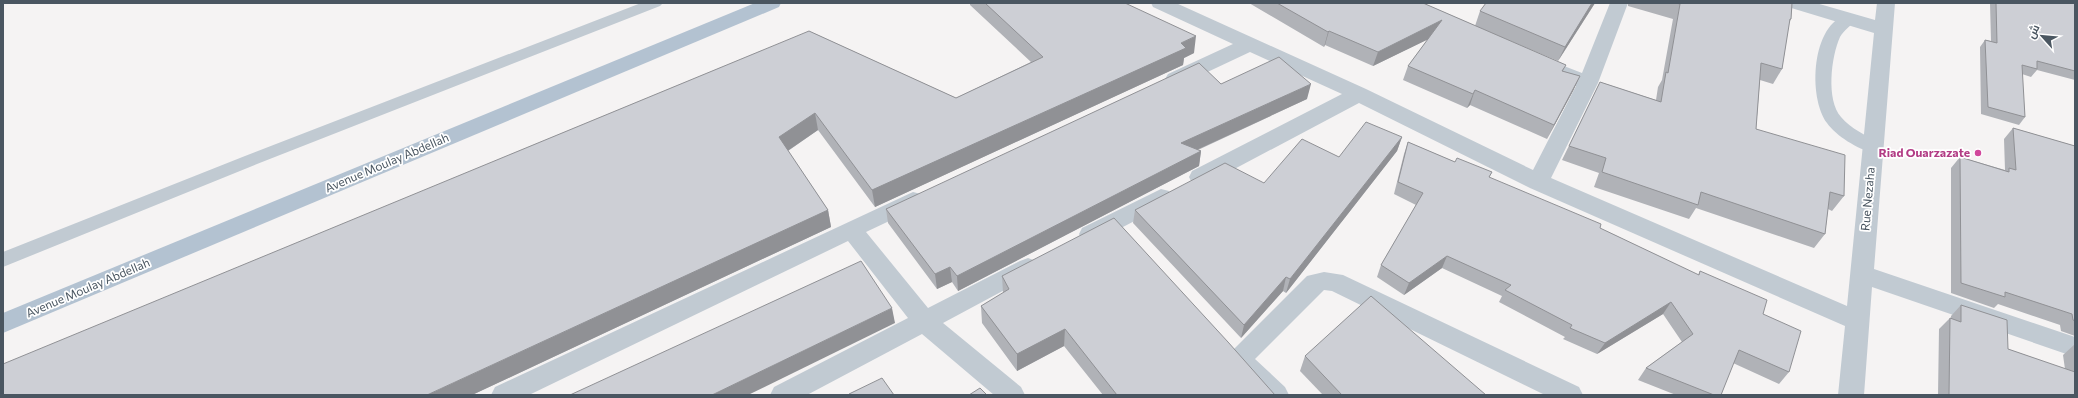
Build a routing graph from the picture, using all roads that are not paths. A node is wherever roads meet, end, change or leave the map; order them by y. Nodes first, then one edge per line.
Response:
1 (655, 3) edge
2 (772, 3) edge
3 (1160, 3) edge
4 (1619, 3) edge
5 (1795, 3) edge
6 (1886, 3) edge
7 (1848, 19) junction
8 (1883, 29) junction
9 (1250, 44) junction
10 (1538, 62) edge
11 (1588, 83) junction
12 (1157, 87) edge
13 (1359, 94) junction
14 (1873, 147) junction
15 (1538, 182) junction
16 (929, 193) edge
17 (1116, 221) junction
18 (851, 229) junction
19 (1131, 238) edge
20 (1074, 243) edge
21 (1047, 257) edge
22 (3, 260) edge
23 (1861, 274) junction
24 (924, 321) junction
25 (1857, 321) junction
26 (3, 323) edge
27 (2075, 347) edge
28 (504, 395) edge
29 (783, 395) edge
30 (1012, 395) edge
31 (1276, 395) edge
32 (1570, 395) edge
33 (1851, 395) edge

1 - 22 lane
2 - 26 main road, Avenue Moulay Abdellah
3 - 9 street
4 - 11 street
5 - 7 street
6 - 8 street, Rue Nezaha
7 - 8 street
7 - 14 lane
8 - 14 street, Rue Nezaha
9 - 12 street
9 - 13 street
10 - 11 street
11 - 15 street
13 - 15 street
13 - 17 street
14 - 23 street, Rue Nezaha
15 - 25 street
16 - 18 street
17 - 19 street
17 - 20 street
18 - 24 street
18 - 28 street
21 - 24 street
23 - 25 street, Rue Nezaha
23 - 27 street
24 - 29 street
24 - 30 street
25 - 33 street, Rue Nezaha
31 - 32 street

